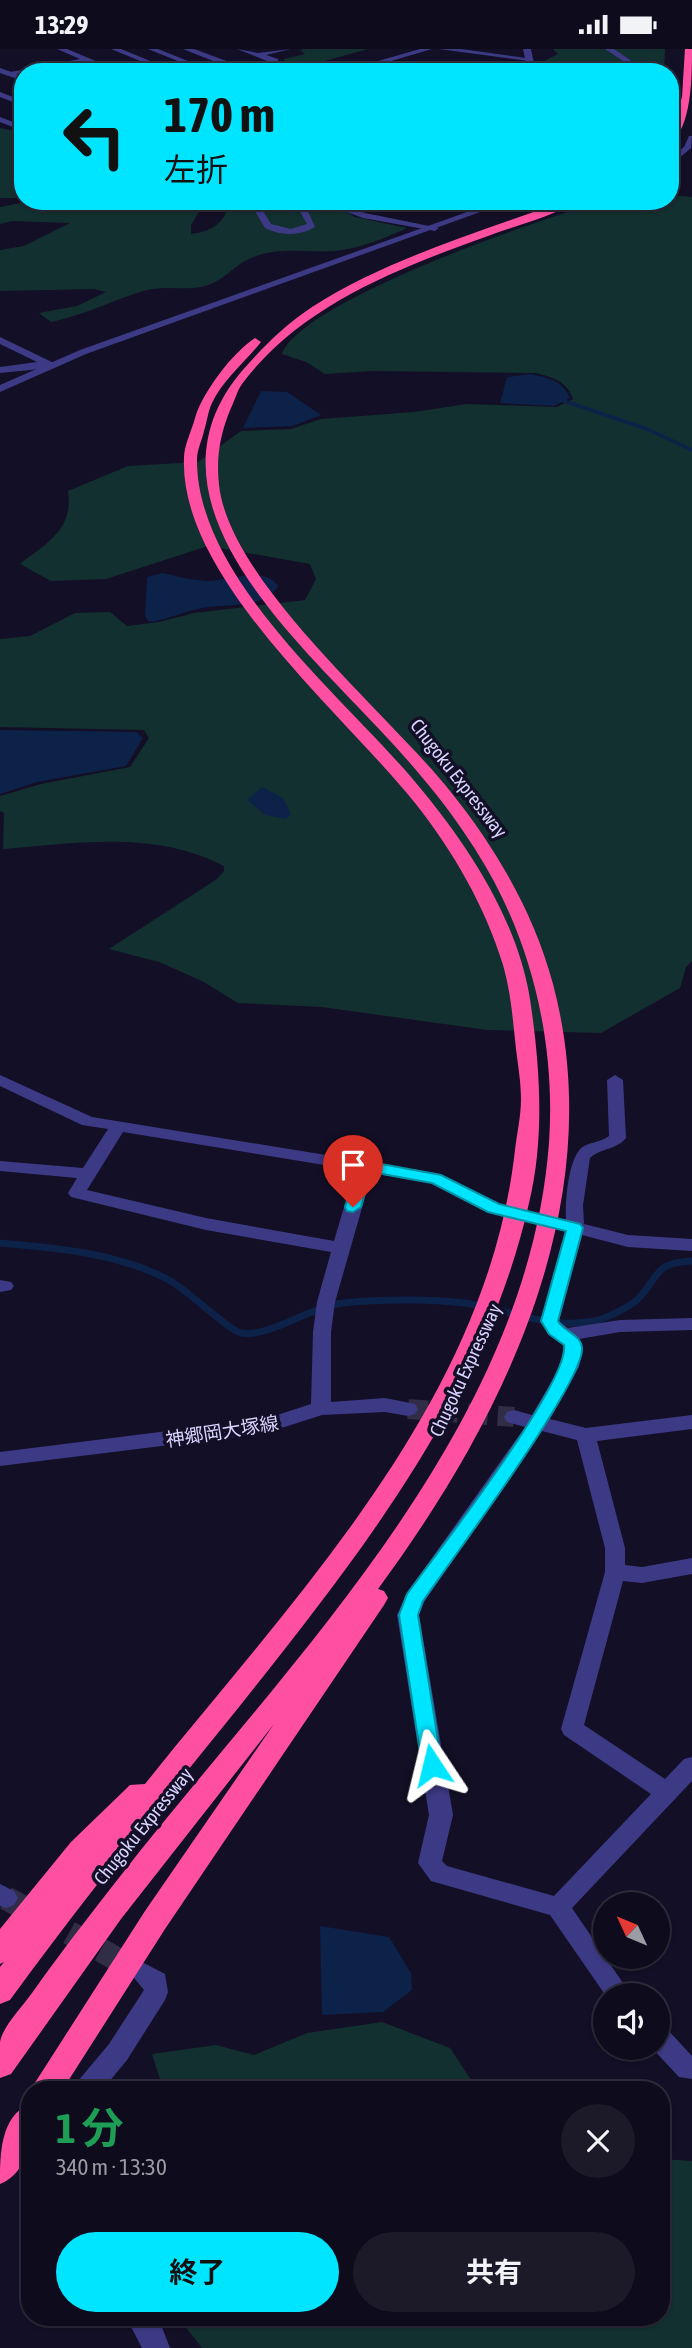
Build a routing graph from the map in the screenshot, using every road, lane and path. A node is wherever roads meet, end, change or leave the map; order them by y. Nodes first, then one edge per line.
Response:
1 (61, 49) edge
2 (115, 49) edge
3 (152, 49) edge
4 (187, 49) edge
5 (242, 49) edge
6 (287, 49) edge
7 (389, 49) edge
8 (428, 49) edge
9 (443, 49) edge
10 (527, 49) edge
11 (609, 49) edge
12 (689, 49) edge
13 (406, 53) junction
14 (257, 55) junction
15 (88, 59) junction
16 (529, 59) junction
17 (67, 63) edge
18 (98, 63) edge
19 (151, 63) edge
20 (189, 63) edge
21 (225, 63) edge
22 (265, 63) edge
23 (374, 63) edge
24 (530, 63) edge
25 (631, 63) edge
26 (0, 70) edge
27 (14, 72) edge
28 (9, 73) junction
29 (14, 75) edge
30 (679, 126) edge
31 (692, 138) edge
32 (679, 156) edge
33 (259, 210) edge
34 (303, 210) edge
35 (348, 210) edge
36 (484, 210) edge
37 (530, 210) edge
38 (549, 210) edge
39 (435, 228) junction
40 (0, 340) edge
41 (49, 364) junction
42 (0, 370) edge
43 (0, 389) edge
44 (615, 1080) dead end
45 (4, 1085) edge
46 (118, 1126) junction
47 (0, 1166) edge
48 (365, 1166) junction
49 (88, 1174) junction
50 (575, 1228) junction
51 (692, 1245) edge
52 (340, 1248) junction
53 (692, 1324) edge
54 (562, 1335) junction
55 (321, 1408) junction
56 (408, 1409) tunnel mouth
57 (514, 1417) tunnel mouth
58 (539, 1422) junction
59 (692, 1422) edge
60 (586, 1435) junction
61 (456, 1453) junction
62 (0, 1459) edge
63 (692, 1566) edge
64 (615, 1571) junction
65 (206, 1728) junction
66 (692, 1766) edge
67 (666, 1792) junction
68 (558, 1907) junction
69 (0, 1951) edge
70 (142, 1973) tunnel mouth
71 (611, 1983) edge
72 (0, 1991) edge
73 (670, 2050) edge
74 (0, 2064) edge
75 (688, 2069) dead end
76 (51, 2081) edge
77 (94, 2081) edge
78 (21, 2133) edge
79 (0, 2169) edge
80 (148, 2326) edge
81 (156, 2348) edge

1 - 15 street
2 - 19 street
3 - 20 street
4 - 21 street
5 - 14 street
6 - 14 street
7 - 13 street
8 - 13 street
9 - 16 street
10 - 16 street
11 - 25 street
12 - 30 highway
13 - 23 street
14 - 22 street
15 - 17 street
15 - 18 street
16 - 24 street
26 - 28 street
27 - 28 street
28 - 29 street
31 - 32 street
33 - 34 street
35 - 39 street
36 - 39 street
37 - 65 highway, Chugoku Expressway
38 - 61 highway, Chugoku Expressway
39 - 41 street
40 - 41 street
41 - 42 street
41 - 43 street
44 - 50 street
45 - 46 street
46 - 48 street
46 - 49 street
47 - 49 street
48 - 50 street
48 - 52 street
49 - 52 street
50 - 51 street
50 - 54 street
52 - 55 street
53 - 54 street
54 - 58 street
55 - 56 street, 神郷岡大塚線
55 - 62 street, 神郷岡大塚線
57 - 58 street
58 - 60 street
58 - 68 street
59 - 60 street
60 - 64 street
61 - 74 highway, Chugoku Expressway
61 - 76 highway
63 - 64 street
64 - 67 street
65 - 69 highway
65 - 72 highway, Chugoku Expressway
66 - 67 street
67 - 68 street
68 - 71 street
70 - 77 street
73 - 75 street
78 - 79 highway
80 - 81 street

